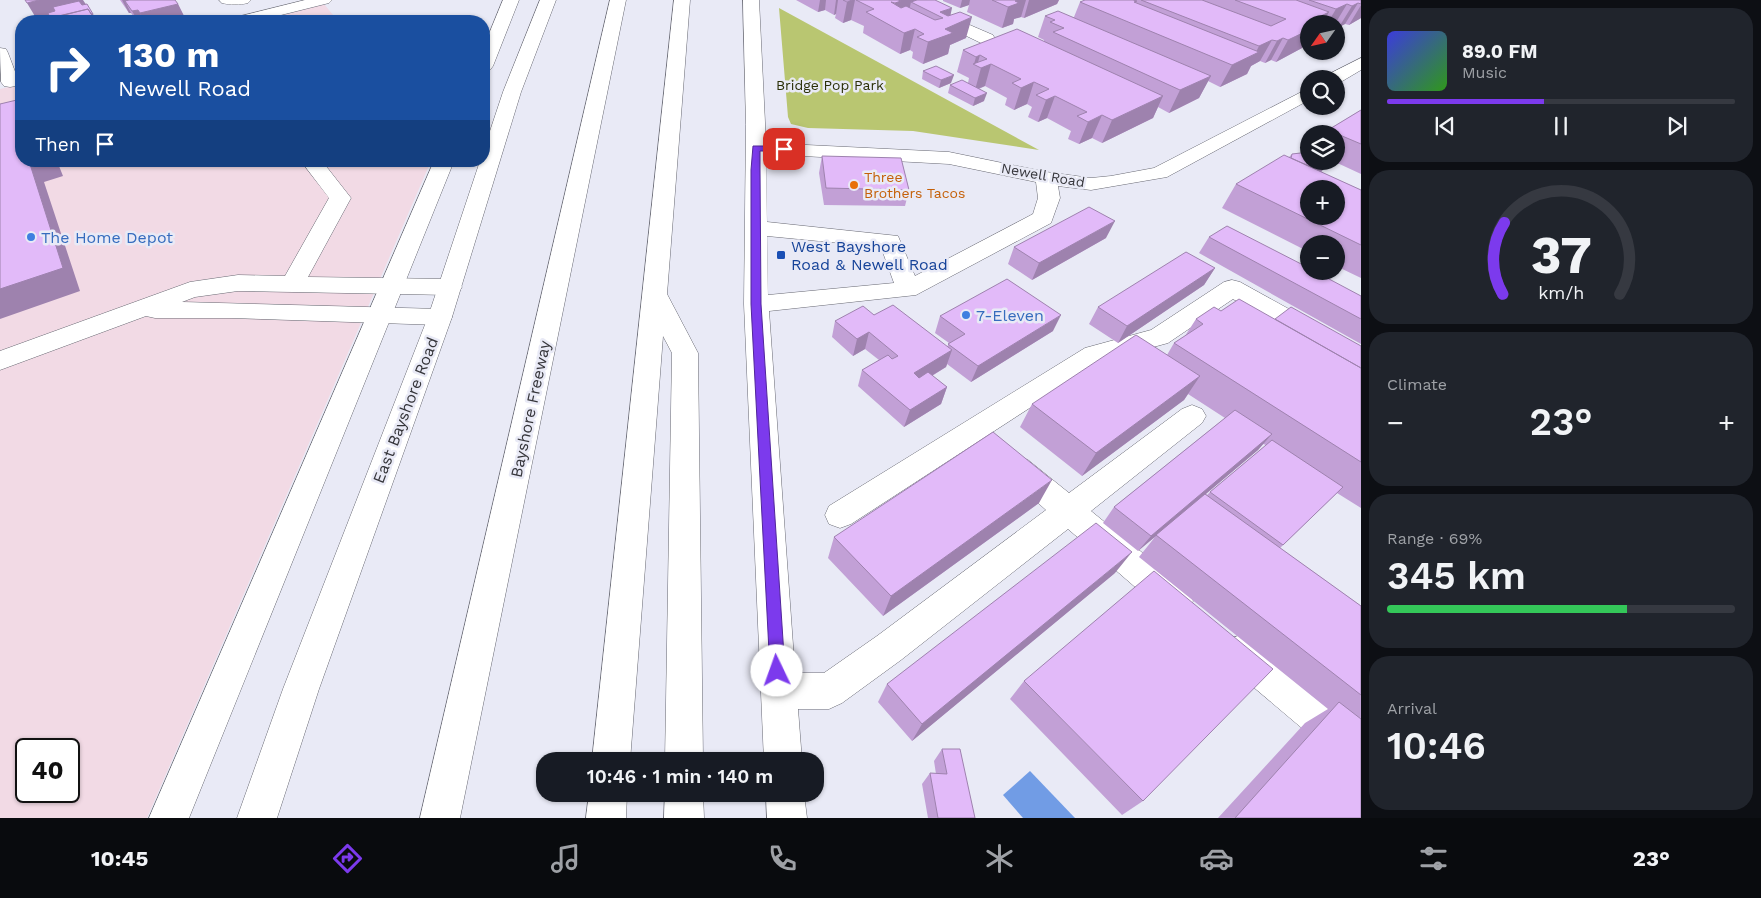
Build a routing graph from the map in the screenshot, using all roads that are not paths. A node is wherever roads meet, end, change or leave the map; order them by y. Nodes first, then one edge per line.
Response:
1 (227, 0) edge
2 (243, 0) edge
3 (324, 0) edge
4 (511, 0) edge
5 (548, 0) edge
6 (618, 0) edge
7 (682, 0) edge
8 (751, 0) edge
9 (917, 6) edge
10 (263, 15) edge
11 (987, 39) edge
12 (490, 51) edge
13 (0, 52) edge
14 (1361, 63) edge
15 (1345, 72) edge
16 (11, 82) edge
17 (1300, 97) edge
18 (756, 148) junction
19 (490, 161) edge
20 (315, 167) edge
21 (442, 167) edge
22 (488, 167) edge
23 (1046, 178) junction
24 (756, 228) junction
25 (292, 284) junction
26 (392, 286) junction
27 (908, 290) junction
28 (655, 295) junction
29 (445, 302) junction
30 (756, 304) junction
31 (136, 311) junction
32 (380, 315) junction
33 (0, 361) edge
34 (1361, 361) edge
35 (1192, 416) dead end
36 (972, 430) junction
37 (1068, 511) junction
38 (840, 515) dead end
39 (779, 690) junction
40 (612, 752) edge
41 (684, 752) edge
42 (782, 752) edge
43 (1361, 754) edge
44 (607, 802) edge
45 (684, 802) edge
46 (786, 802) edge
47 (169, 818) edge
48 (257, 818) edge
49 (440, 818) edge
50 (606, 818) edge
51 (684, 818) edge
52 (787, 818) edge

1 - 2 main road
3 - 10 main road
4 - 12 main road
5 - 19 main road, East Bayshore Road
6 - 49 main road, Bayshore Freeway
7 - 28 main road
8 - 18 main road
9 - 11 main road
13 - 16 main road
14 - 15 main road
17 - 23 main road, Newell Road
18 - 23 main road, Newell Road
18 - 24 main road
20 - 25 main road
21 - 26 main road
22 - 29 main road, East Bayshore Road
23 - 27 main road
24 - 27 main road
24 - 30 main road
25 - 26 main road
25 - 31 main road
26 - 29 main road
26 - 32 main road
27 - 30 main road
28 - 40 main road
28 - 41 main road
29 - 32 main road
29 - 48 main road, East Bayshore Road
30 - 39 main road
31 - 32 main road
31 - 33 main road
32 - 47 main road
34 - 36 main road
35 - 37 main road
36 - 37 main road
36 - 38 main road
37 - 39 main road
37 - 43 main road
39 - 42 main road
44 - 50 main road
45 - 51 main road
46 - 52 main road

